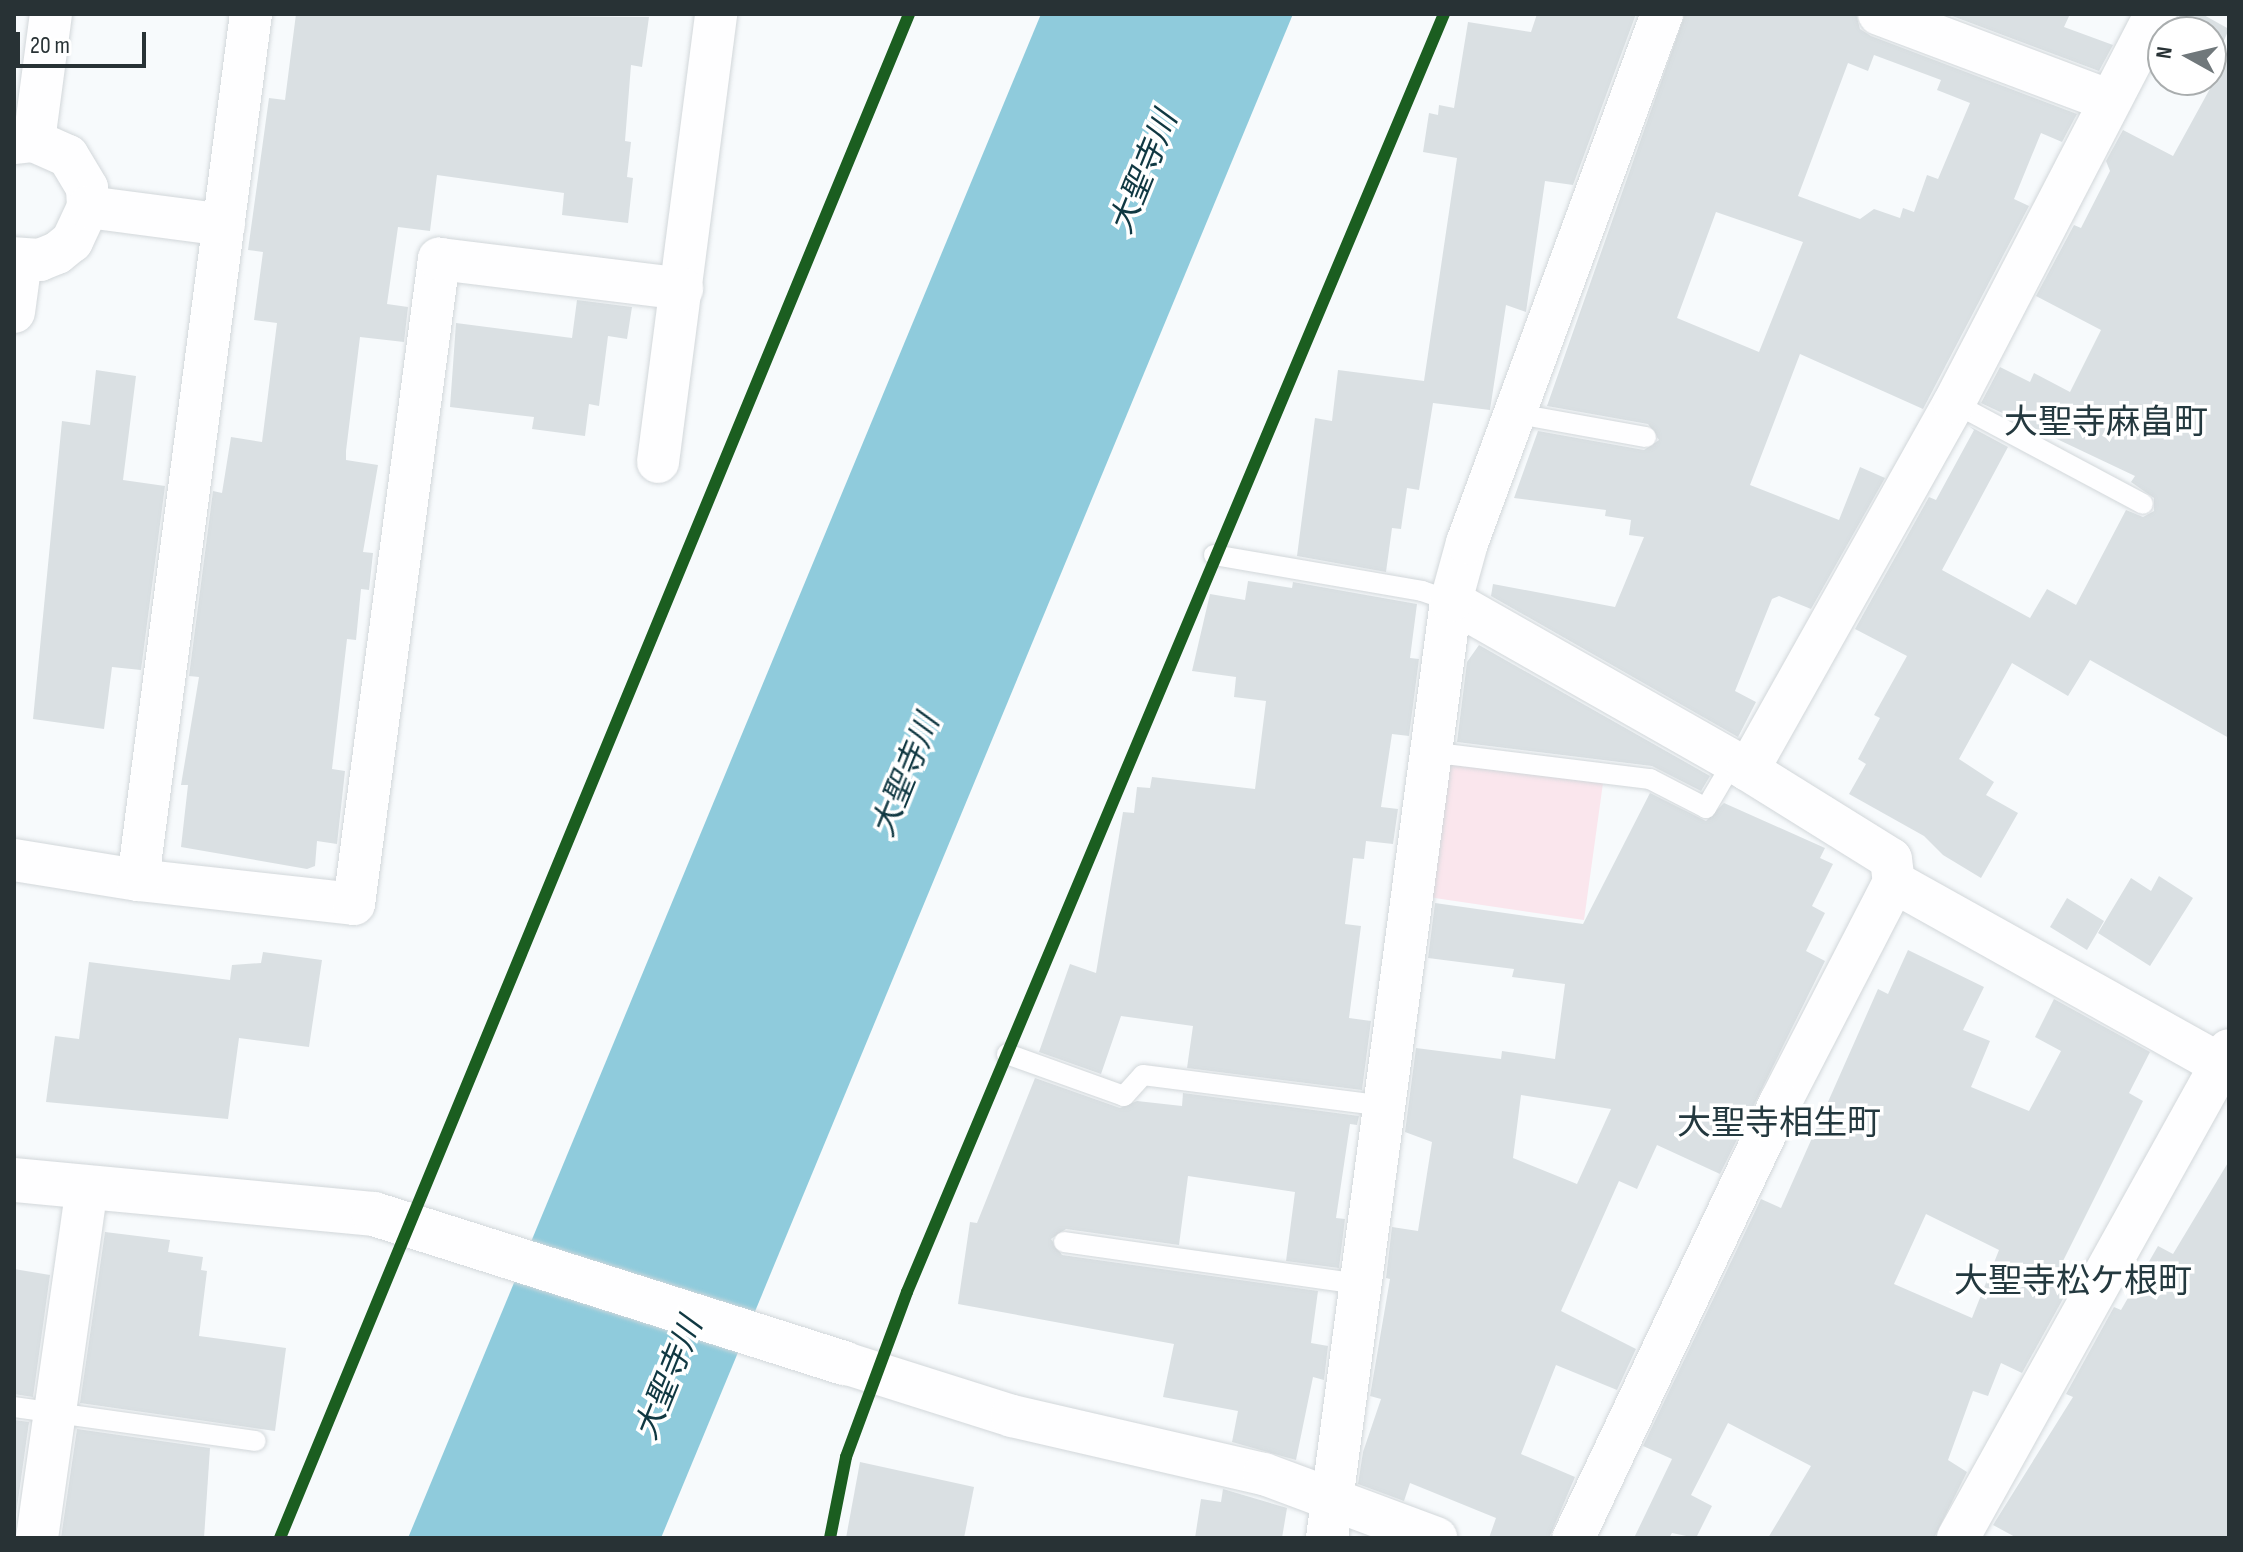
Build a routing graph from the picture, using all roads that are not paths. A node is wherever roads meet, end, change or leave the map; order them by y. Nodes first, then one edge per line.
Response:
1 (51, 14) edge
2 (251, 14) edge
3 (716, 14) edge
4 (1662, 14) edge
5 (1879, 14) edge
6 (2156, 14) edge
7 (2108, 100) junction
8 (24, 142) edge
9 (88, 207) junction
10 (224, 225) junction
11 (18, 259) edge
12 (682, 289) junction
13 (14, 312) edge
14 (1954, 403) junction
15 (1518, 414) junction
16 (1646, 437) dead end
17 (658, 462) dead end
18 (2143, 504) dead end
19 (1214, 555) dead end
20 (1451, 601) junction
21 (1429, 752) junction
22 (1741, 766) junction
23 (14, 860) edge
24 (138, 880) junction
25 (1894, 882) junction
26 (1007, 1054) dead end
27 (2226, 1061) edge
28 (1385, 1106) junction
29 (14, 1180) edge
30 (87, 1188) junction
31 (1064, 1242) dead end
32 (1358, 1284) junction
33 (845, 1363) joint
34 (14, 1407) edge
35 (55, 1413) junction
36 (256, 1441) dead end
37 (1330, 1520) edge
38 (37, 1538) edge
39 (1436, 1538) edge
40 (1573, 1538) edge
41 (1958, 1538) edge

1 - 8 street
2 - 10 street
3 - 12 street
4 - 15 street
5 - 7 street
6 - 7 street
7 - 14 street
8 - 9 street
9 - 10 street
9 - 11 street
10 - 24 street
11 - 13 street
12 - 17 street
12 - 24 street
14 - 18 lane
14 - 22 street
15 - 16 lane
15 - 20 street
19 - 20 lane
20 - 21 street
20 - 22 street
21 - 22 lane
21 - 28 street
22 - 25 street
23 - 24 street
25 - 27 street
25 - 40 street
26 - 28 lane
27 - 41 street
28 - 32 street
29 - 30 street
30 - 33 street
30 - 35 street
31 - 32 lane
32 - 37 street
33 - 37 street
34 - 35 lane
35 - 36 lane
35 - 38 street
37 - 39 street

